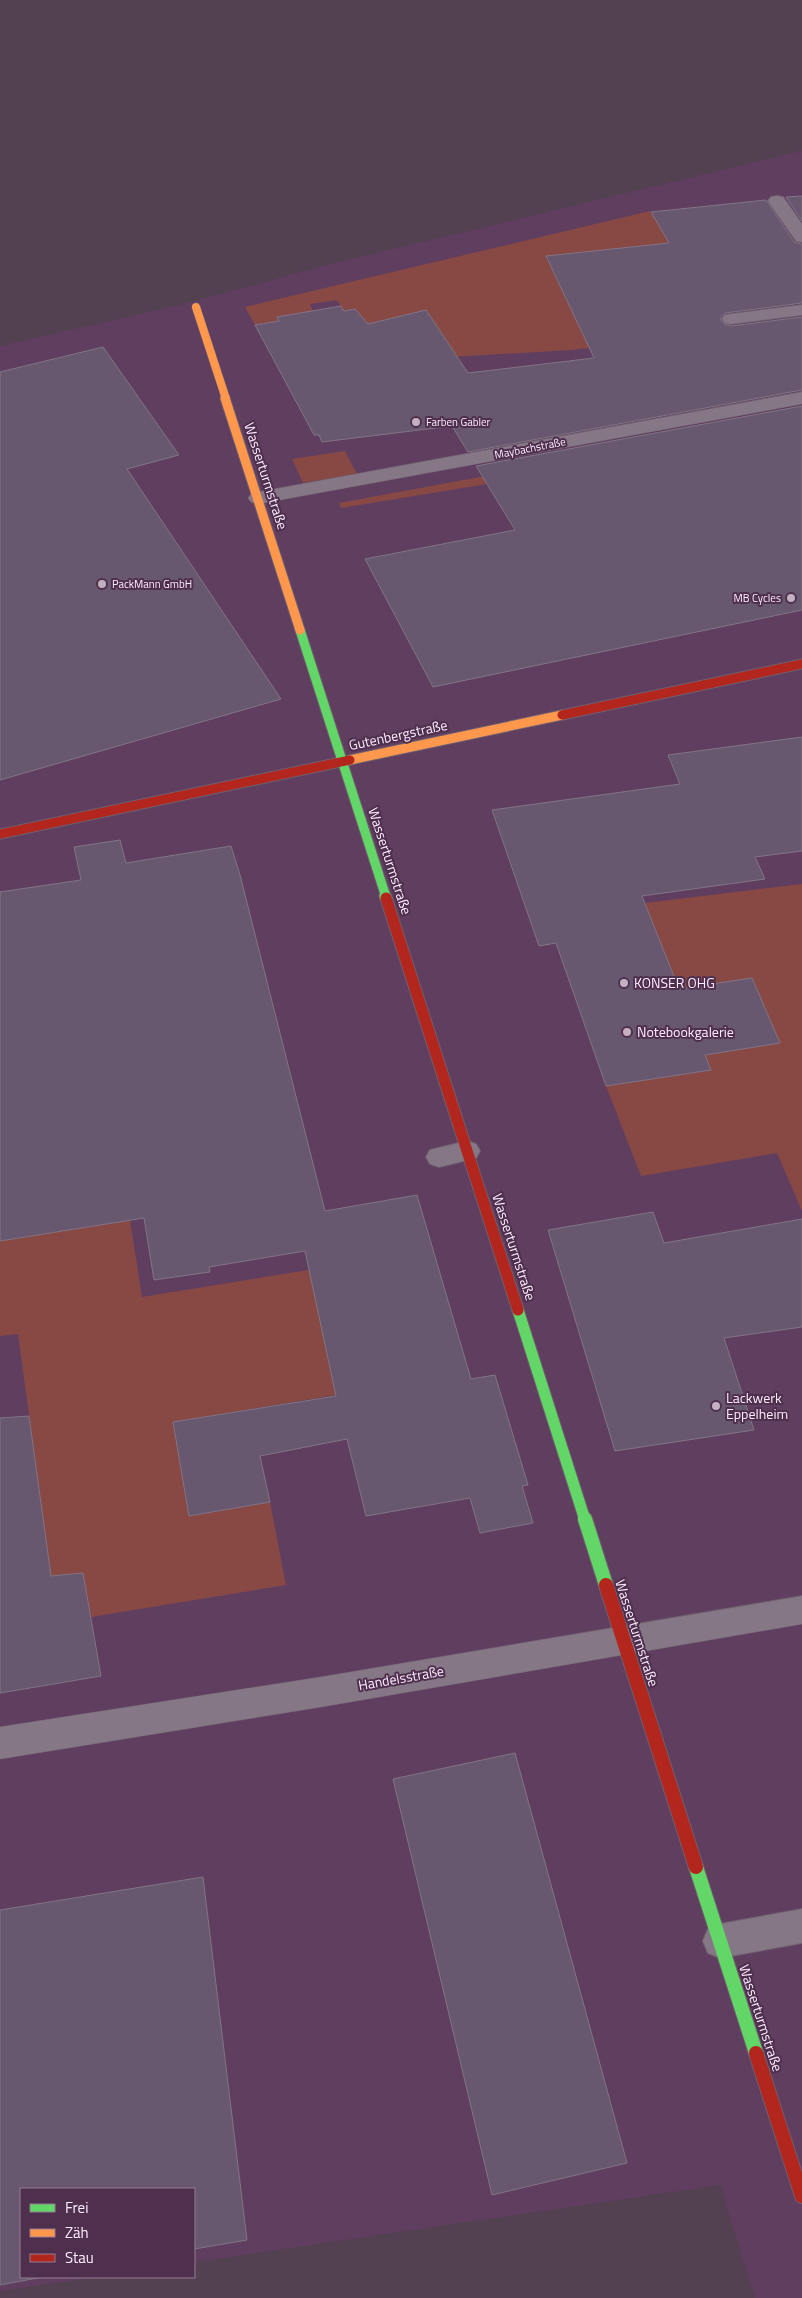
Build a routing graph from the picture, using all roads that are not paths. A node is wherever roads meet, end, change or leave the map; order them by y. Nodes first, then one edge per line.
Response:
1 (777, 200) dead end
2 (802, 237) edge
3 (196, 307) dead end
4 (802, 310) edge
5 (731, 319) dead end
6 (802, 398) edge
7 (258, 498) junction
8 (802, 664) edge
9 (342, 762) junction
10 (0, 834) edge
11 (467, 1151) junction
12 (439, 1157) dead end
13 (802, 1610) edge
14 (624, 1640) junction
15 (0, 1743) edge
16 (802, 1926) edge
17 (720, 1941) junction
18 (802, 2196) edge

1 - 2 lane
3 - 7 street, Wasserturmstraße
4 - 5 lane
6 - 7 street, Maybachstraße
7 - 9 street, Wasserturmstraße
8 - 9 street, Gutenbergstraße
9 - 10 street, Gutenbergstraße
9 - 11 street, Wasserturmstraße
11 - 12 lane
11 - 14 street, Wasserturmstraße
13 - 14 street, Handelsstraße
14 - 15 street, Handelsstraße
14 - 17 street, Wasserturmstraße
16 - 17 lane
17 - 18 street, Wasserturmstraße

